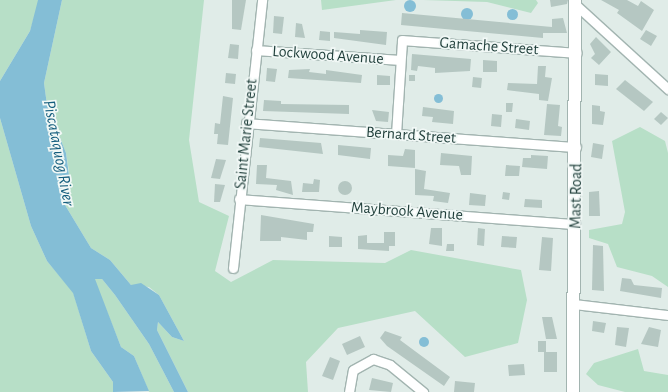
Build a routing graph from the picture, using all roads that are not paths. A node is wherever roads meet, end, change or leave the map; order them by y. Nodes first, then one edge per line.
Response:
1 (262, 0) edge
2 (576, 3) edge
3 (256, 50) junction
4 (577, 53) junction
5 (400, 60) junction
6 (668, 89) edge
7 (246, 123) junction
8 (396, 134) junction
9 (576, 147) junction
10 (239, 199) junction
11 (575, 224) junction
12 (233, 268) dead end
13 (574, 304) junction
14 (668, 315) edge
15 (349, 392) edge
16 (423, 392) edge
17 (573, 392) edge

1 - 3 street, Saint Marie Street
2 - 4 main road, Mast Road
2 - 6 street
3 - 5 street, Lockwood Avenue
3 - 7 street, Saint Marie Street
4 - 5 street, Gamache Street
4 - 9 main road, Mast Road
5 - 8 street
7 - 8 street, Bernard Street
7 - 10 street, Saint Marie Street
8 - 9 street, Bernard Street
9 - 11 main road, Mast Road
10 - 11 street, Maybrook Avenue
10 - 12 street, Saint Marie Street
11 - 13 main road, Mast Road
13 - 14 street
13 - 17 main road, Mast Road
15 - 16 street

